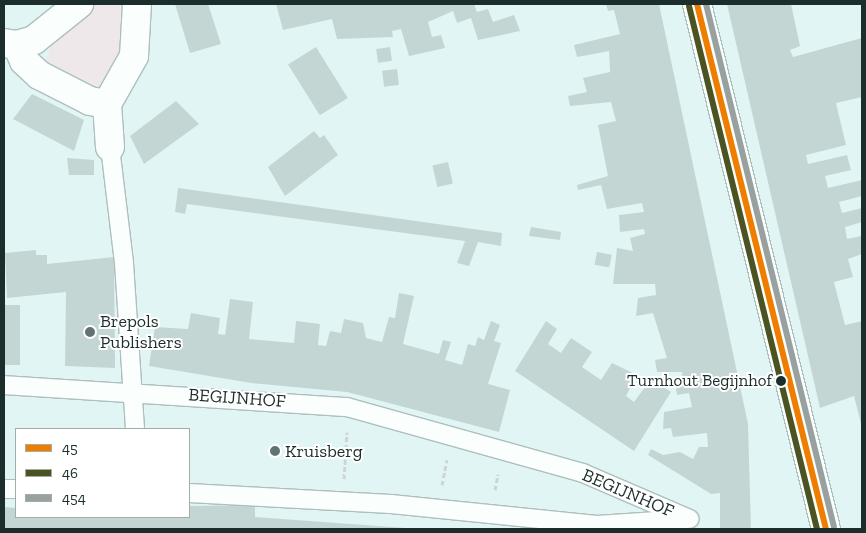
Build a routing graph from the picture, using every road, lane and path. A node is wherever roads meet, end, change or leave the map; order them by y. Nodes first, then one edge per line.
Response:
1 (78, 4) edge
2 (137, 4) edge
3 (697, 4) edge
4 (10, 44) edge
5 (107, 104) junction
6 (110, 147) joint
7 (4, 385) edge
8 (132, 390) junction
9 (348, 407) junction
10 (135, 428) edge
11 (452, 434) junction
12 (502, 449) junction
13 (190, 493) edge
14 (342, 501) junction
15 (438, 509) junction
16 (491, 514) junction
17 (826, 529) edge

1 - 4 street
2 - 5 street
3 - 17 street
4 - 5 street
5 - 6 street
6 - 8 lane
7 - 8 lane, BEGIJNHOF
8 - 9 lane, BEGIJNHOF
8 - 10 lane
9 - 11 lane, BEGIJNHOF
9 - 14 path
11 - 12 lane, BEGIJNHOF
11 - 15 path
12 - 16 path
12 - 16 lane, BEGIJNHOF
13 - 14 lane, BEGIJNHOF
14 - 15 lane, BEGIJNHOF
15 - 16 lane, BEGIJNHOF

